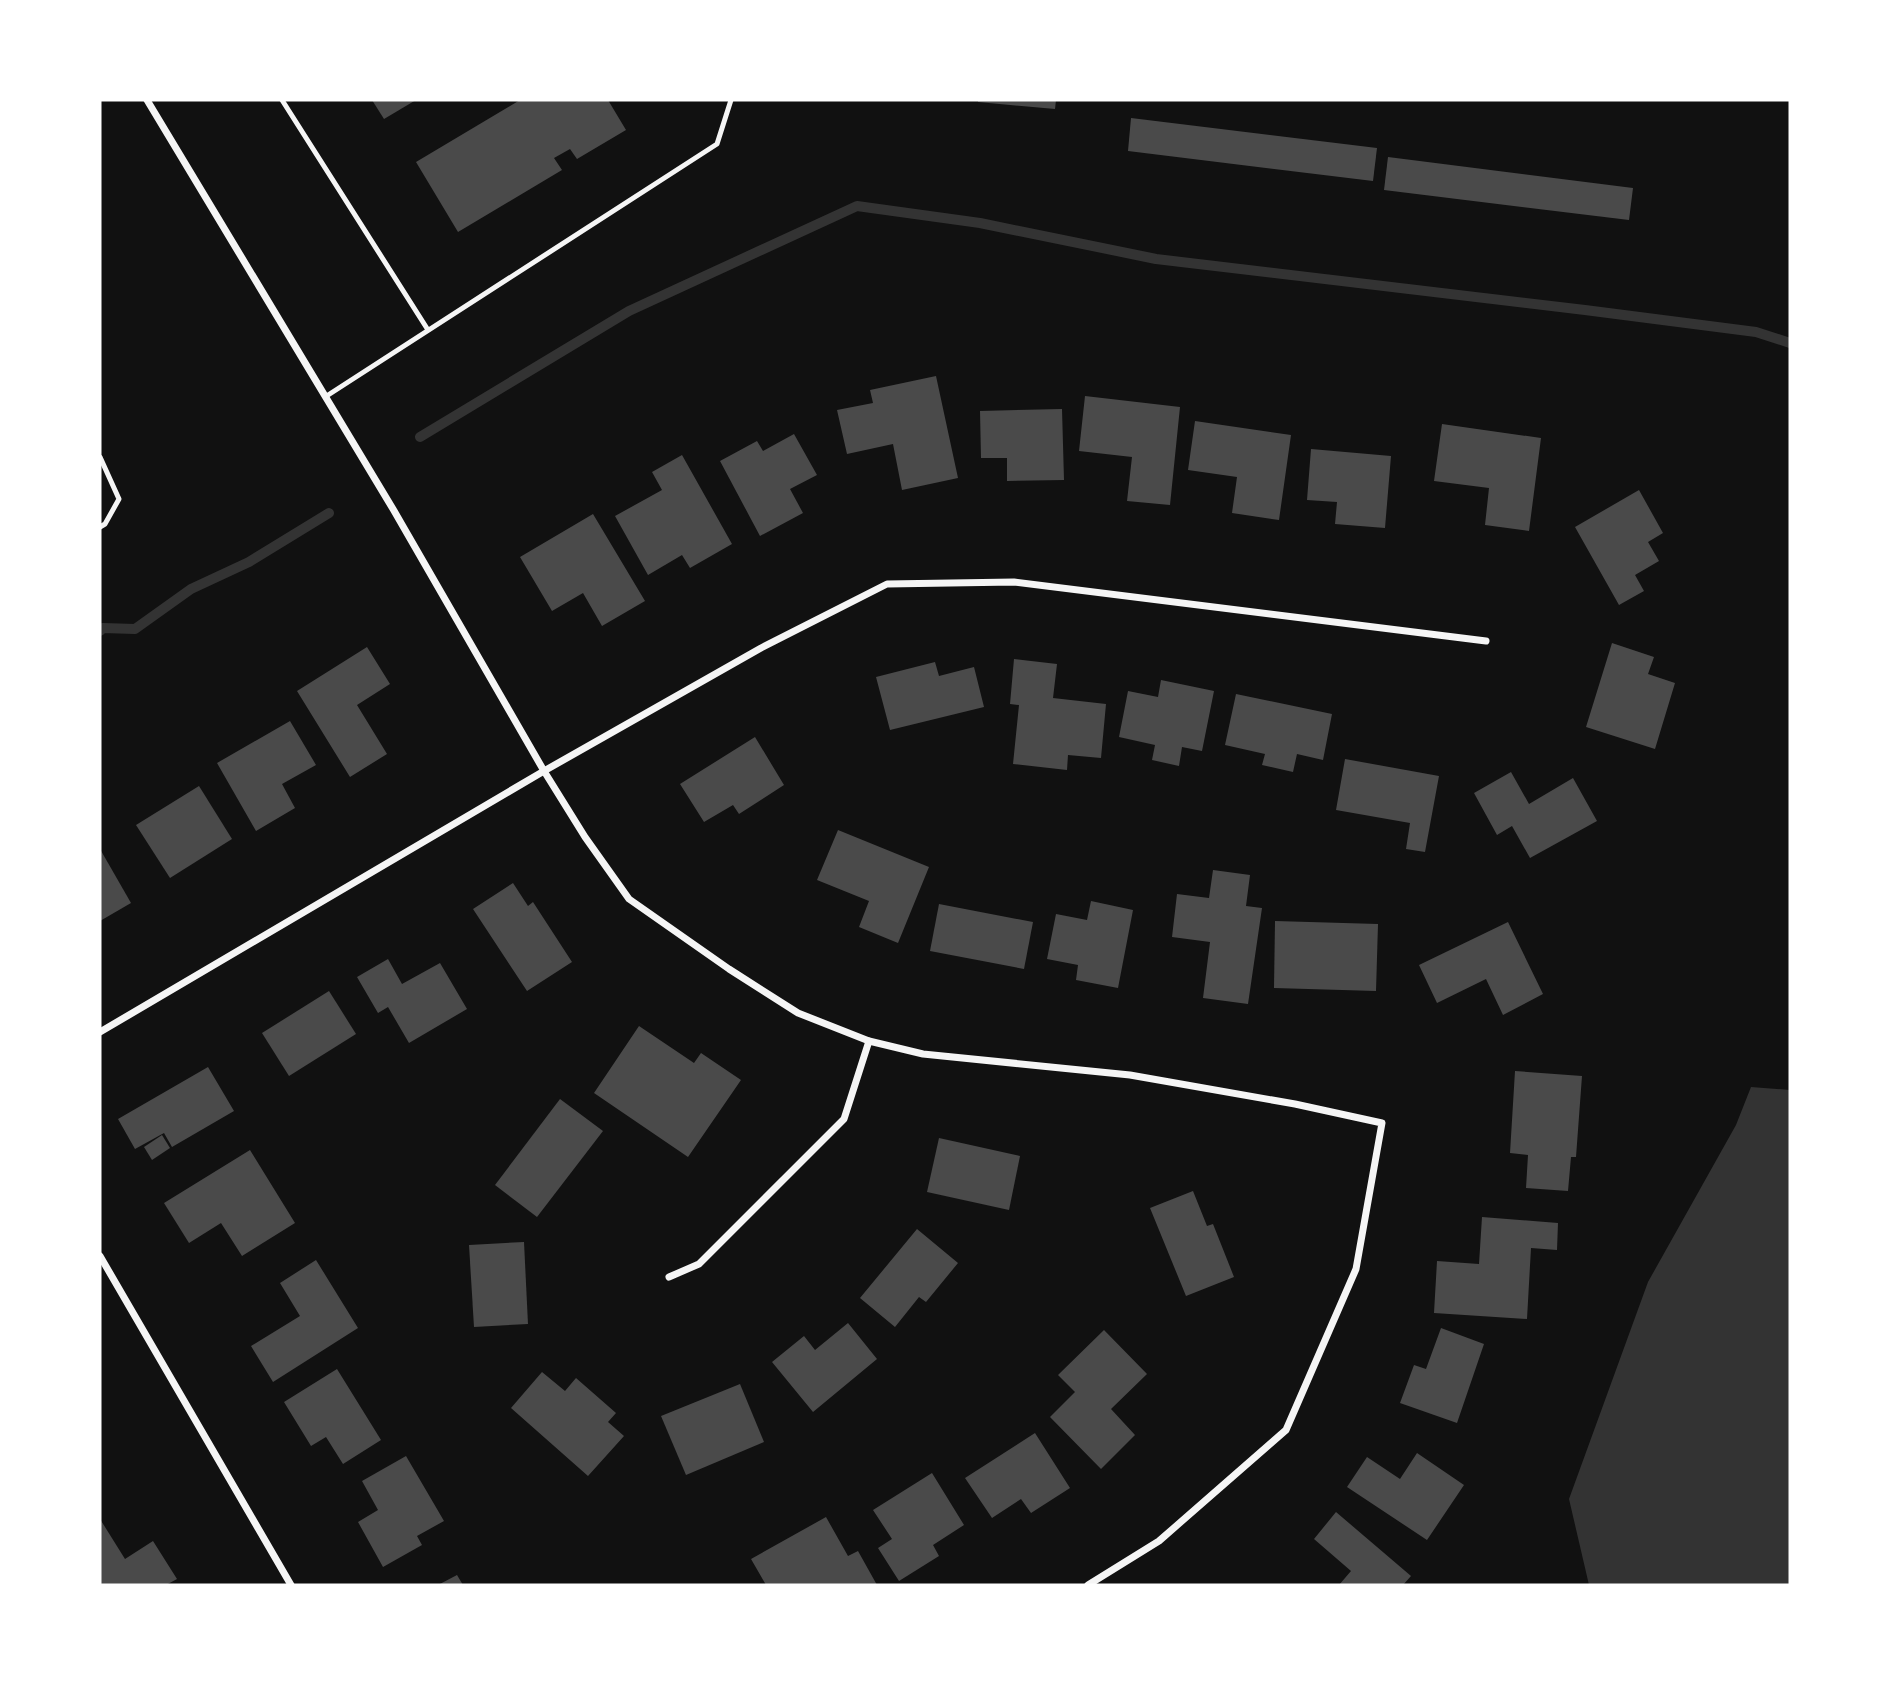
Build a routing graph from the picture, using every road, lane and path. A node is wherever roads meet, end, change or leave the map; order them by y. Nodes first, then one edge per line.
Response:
1 (147, 100) edge
2 (282, 100) edge
3 (731, 100) edge
4 (428, 330) junction
5 (325, 397) junction
6 (100, 457) edge
7 (100, 527) edge
8 (1486, 641) dead end
9 (544, 771) junction
10 (100, 1032) edge
11 (869, 1041) junction
12 (100, 1256) edge
13 (669, 1277) dead end
14 (290, 1585) edge
15 (1088, 1585) edge

1 - 5 street
2 - 4 lane
3 - 4 lane
4 - 5 lane
5 - 9 street
6 - 7 lane
8 - 9 street
9 - 10 street
9 - 11 street
11 - 13 street
11 - 15 street
12 - 14 street

